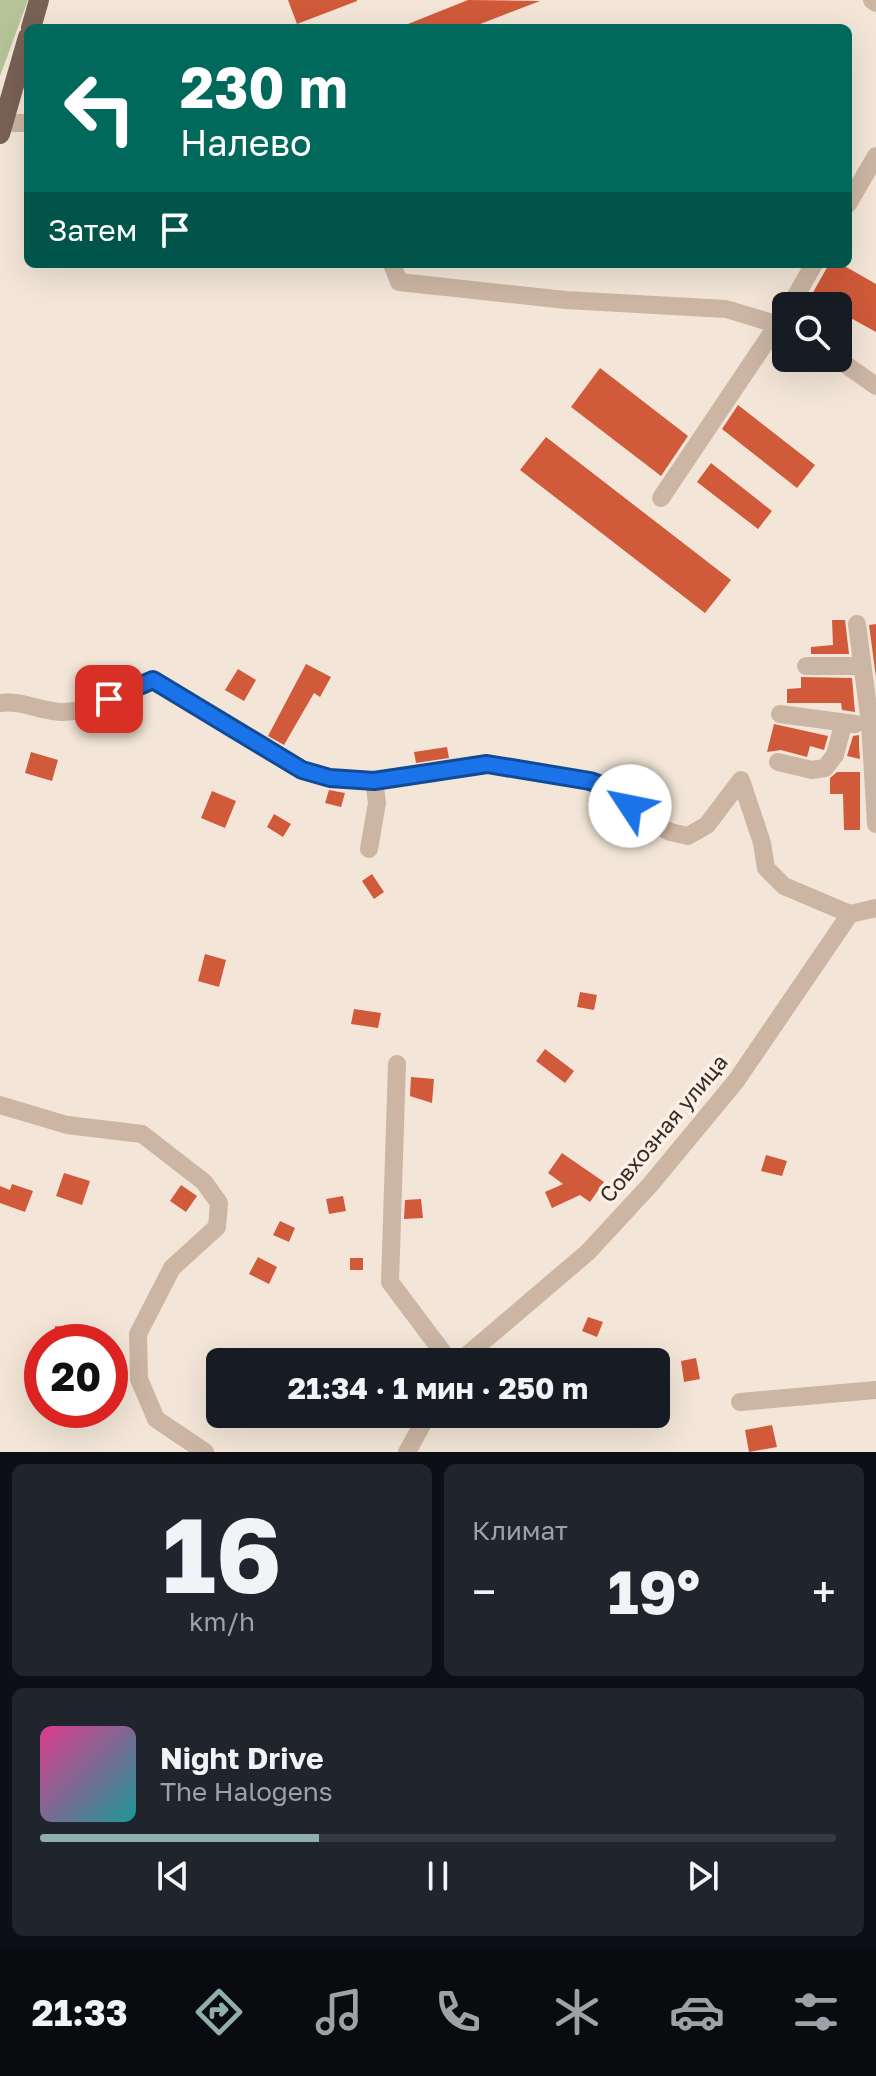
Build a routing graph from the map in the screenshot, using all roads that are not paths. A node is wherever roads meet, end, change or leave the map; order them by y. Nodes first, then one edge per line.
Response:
1 (39, 0) edge
2 (32, 24) edge
3 (24, 50) edge
4 (24, 124) edge
5 (1, 127) edge
6 (876, 156) edge
7 (852, 197) edge
8 (394, 268) edge
9 (812, 268) edge
10 (798, 292) edge
11 (772, 319) edge
12 (772, 338) edge
13 (852, 369) edge
14 (876, 386) edge
15 (661, 498) dead end
16 (857, 624) dead end
17 (806, 666) dead end
18 (861, 666) junction
19 (0, 703) edge
20 (780, 714) dead end
21 (870, 723) junction
22 (843, 725) junction
23 (778, 762) dead end
24 (374, 781) junction
25 (876, 824) edge
26 (369, 849) dead end
27 (876, 908) edge
28 (850, 914) junction
29 (397, 1064) dead end
30 (0, 1105) edge
31 (449, 1348) edge
32 (476, 1348) edge
33 (876, 1390) edge
34 (740, 1402) dead end
35 (420, 1428) edge
36 (205, 1452) edge
37 (407, 1452) edge

1 - 2 main road
3 - 5 main road
4 - 5 street
6 - 7 street
8 - 11 street
9 - 10 street
12 - 15 street
13 - 14 street
16 - 18 street
17 - 18 street
18 - 21 street
19 - 24 street
20 - 22 street
21 - 22 street
21 - 25 street
22 - 23 street
24 - 26 street
24 - 28 street
27 - 28 street
28 - 32 street, Совхозная улица
29 - 31 street
30 - 36 street
33 - 34 street
35 - 37 street

